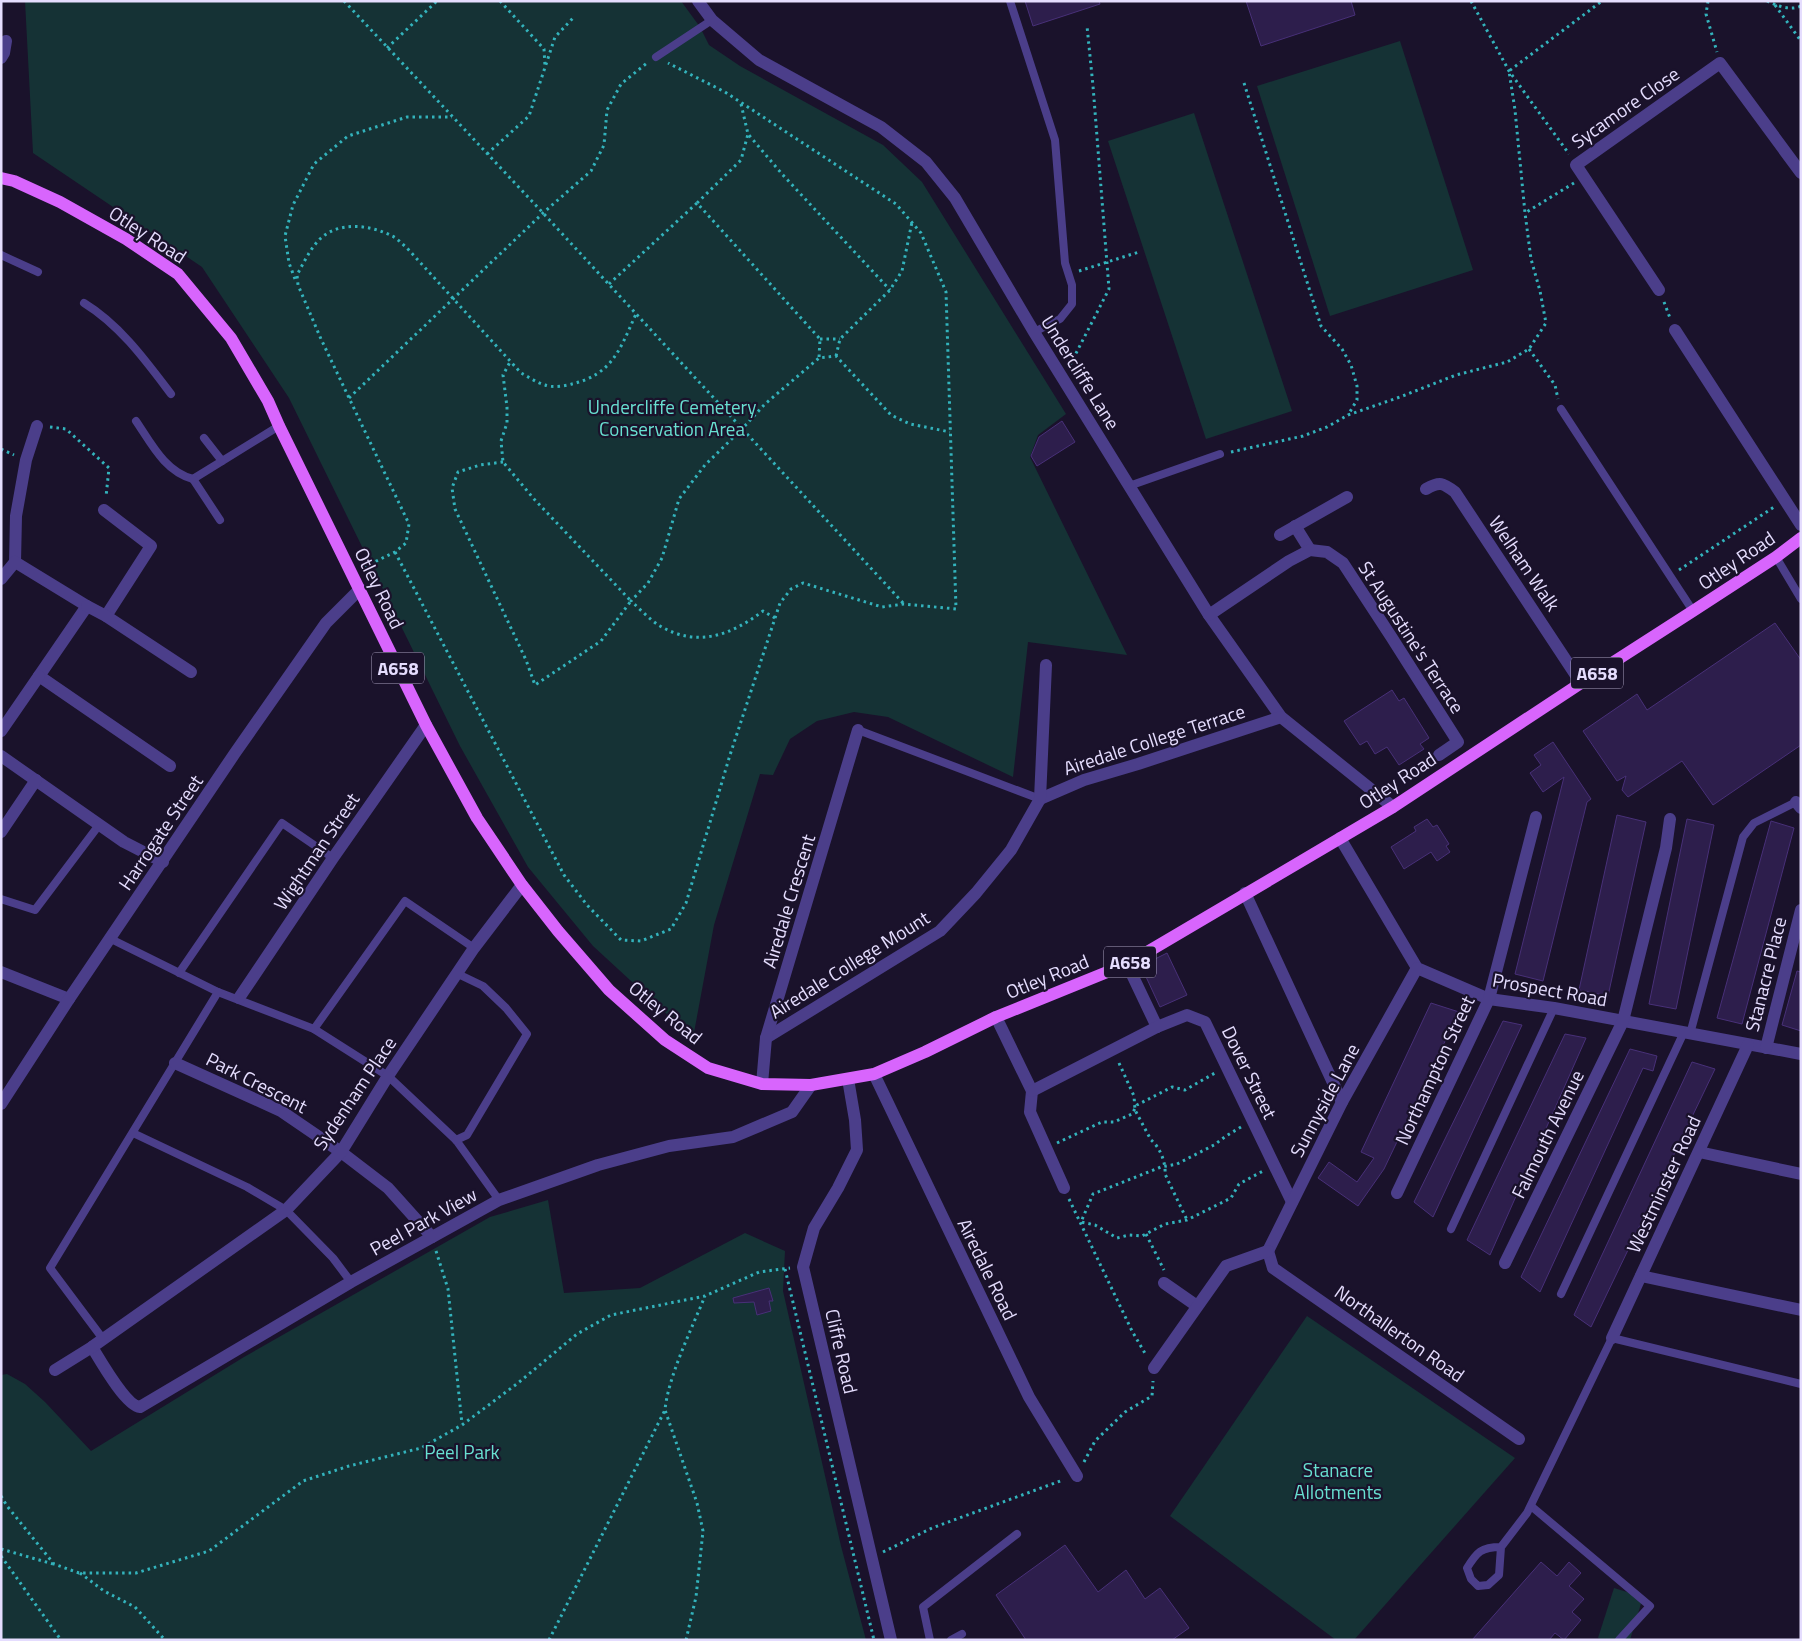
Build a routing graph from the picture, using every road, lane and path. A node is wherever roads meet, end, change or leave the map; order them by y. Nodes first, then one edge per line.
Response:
1 (344, 1) edge
2 (438, 1) edge
3 (500, 1) edge
4 (698, 1) edge
5 (1010, 1) edge
6 (1471, 1) edge
7 (1602, 1) edge
8 (1708, 1) edge
9 (1767, 1) edge
10 (1775, 5) junction
11 (1801, 6) edge
12 (573, 18) dead end
13 (712, 20) junction
14 (1087, 26) dead end
15 (6, 41) dead end
16 (1801, 41) edge
17 (387, 48) junction
18 (656, 57) junction
19 (1, 58) edge
20 (1720, 63) junction
21 (546, 69) junction
22 (1509, 71) junction
23 (1244, 83) dead end
24 (741, 102) junction
25 (452, 117) junction
26 (748, 134) junction
27 (487, 154) junction
28 (1796, 157) edge
29 (1576, 165) junction
30 (1801, 173) edge
31 (1584, 177) junction
32 (1, 178) edge
33 (697, 203) junction
34 (543, 213) junction
35 (1525, 213) junction
36 (912, 222) junction
37 (1139, 252) dead end
38 (1, 254) edge
39 (1106, 262) junction
40 (38, 272) dead end
41 (1069, 274) junction
42 (608, 284) junction
43 (298, 285) junction
44 (890, 290) junction
45 (1659, 290) joint
46 (453, 298) junction
47 (84, 303) dead end
48 (636, 314) junction
49 (1675, 330) joint
50 (1034, 332) junction
51 (820, 338) junction
52 (840, 339) junction
53 (1529, 349) junction
54 (836, 356) junction
55 (819, 358) junction
56 (510, 362) junction
57 (1063, 379) junction
58 (171, 394) dead end
59 (349, 398) junction
60 (1560, 409) joint
61 (1348, 415) junction
62 (136, 421) dead end
63 (37, 426) joint
64 (279, 426) junction
65 (742, 429) junction
66 (950, 432) junction
67 (204, 438) dead end
68 (1220, 454) joint
69 (222, 461) junction
70 (503, 462) junction
71 (193, 479) junction
72 (1129, 486) junction
73 (1426, 489) dead end
74 (1347, 497) dead end
75 (1784, 500) junction
76 (104, 510) joint
77 (220, 520) dead end
78 (1801, 525) edge
79 (1296, 526) junction
80 (1280, 535) dead end
81 (1801, 538) edge
82 (1310, 550) junction
83 (396, 552) junction
84 (1776, 557) junction
85 (15, 562) junction
86 (352, 573) junction
87 (1670, 576) junction
88 (1, 579) edge
89 (360, 589) junction
90 (1801, 599) edge
91 (631, 601) junction
92 (904, 604) junction
93 (87, 606) junction
94 (1693, 611) junction
95 (106, 616) junction
96 (1209, 616) junction
97 (775, 618) junction
98 (1046, 665) dead end
99 (190, 672) dead end
100 (39, 676) junction
101 (1581, 683) junction
102 (1281, 717) junction
103 (426, 725) junction
104 (858, 730) joint
105 (1, 731) edge
106 (1440, 755) dead end
107 (1, 756) edge
108 (170, 766) dead end
109 (36, 780) junction
110 (1040, 799) junction
111 (1799, 805) edge
112 (1393, 807) junction
113 (1536, 816) dead end
114 (1670, 819) dead end
115 (99, 825) junction
116 (1, 832) edge
117 (1340, 838) junction
118 (333, 858) junction
119 (163, 862) junction
120 (522, 885) junction
121 (1245, 893) junction
122 (1, 899) edge
123 (1801, 910) edge
124 (110, 939) junction
125 (474, 948) junction
126 (1127, 964) junction
127 (1417, 968) junction
128 (1, 972) edge
129 (179, 974) junction
130 (458, 974) junction
131 (218, 992) junction
132 (239, 998) junction
133 (69, 999) junction
134 (1488, 999) junction
135 (1554, 1008) junction
136 (996, 1017) junction
137 (1623, 1021) junction
138 (1157, 1027) junction
139 (314, 1029) junction
140 (1687, 1033) junction
141 (766, 1038) junction
142 (1748, 1044) junction
143 (1766, 1048) junction
144 (1113, 1049) junction
145 (1801, 1054) edge
146 (175, 1063) junction
147 (1227, 1067) junction
148 (874, 1074) junction
149 (388, 1076) junction
150 (848, 1079) junction
151 (762, 1084) junction
152 (811, 1086) junction
153 (1032, 1091) junction
154 (1342, 1102) junction
155 (1, 1104) edge
156 (1135, 1110) junction
157 (1253, 1121) junction
158 (133, 1133) junction
159 (456, 1140) junction
160 (1046, 1149) junction
161 (341, 1152) junction
162 (1699, 1152) junction
163 (1166, 1166) junction
164 (1274, 1166) junction
165 (1801, 1174) edge
166 (1064, 1188) joint
167 (1397, 1193) dead end
168 (499, 1200) junction
169 (1292, 1202) junction
170 (286, 1210) junction
171 (1187, 1220) junction
172 (1081, 1222) junction
173 (1451, 1229) dead end
174 (1146, 1234) junction
175 (432, 1237) junction
176 (1268, 1251) junction
177 (1505, 1263) dead end
178 (803, 1267) junction
179 (785, 1269) junction
180 (1641, 1276) junction
181 (351, 1282) junction
182 (1164, 1283) joint
183 (1561, 1294) dead end
184 (705, 1296) junction
185 (1197, 1306) junction
186 (1801, 1310) edge
187 (1612, 1338) junction
188 (104, 1339) junction
189 (92, 1347) junction
190 (1154, 1368) junction
191 (55, 1370) dead end
192 (1801, 1384) edge
193 (665, 1410) junction
194 (462, 1425) junction
195 (1519, 1439) dead end
196 (1077, 1476) junction
197 (1, 1496) edge
198 (1531, 1506) junction
199 (1017, 1534) dead end
200 (1501, 1547) junction
201 (1, 1549) edge
202 (1, 1556) edge
203 (871, 1557) junction
204 (54, 1564) junction
205 (79, 1573) junction
206 (962, 1634) dead end
207 (61, 1640) edge
208 (166, 1640) edge
209 (549, 1640) edge
210 (686, 1640) edge
211 (874, 1640) edge
212 (890, 1640) edge
213 (930, 1640) edge
214 (951, 1640) edge
215 (1620, 1640) edge

1 - 17 path
2 - 17 path
3 - 21 path
4 - 13 street, Undercliffe Lane
5 - 41 lane
6 - 22 path
7 - 22 path
8 - 20 path
9 - 10 path
10 - 11 path
10 - 16 path
12 - 21 path
13 - 18 lane
13 - 50 street, Undercliffe Lane
14 - 39 path
15 - 19 street
17 - 25 path
18 - 24 path
18 - 34 path
20 - 28 street
20 - 29 street, Sycamore Close
21 - 27 path
22 - 29 path
22 - 35 path
23 - 61 path
24 - 26 path
24 - 36 path
25 - 27 path
25 - 43 path
26 - 33 path
26 - 44 path
27 - 34 path
28 - 30 street
29 - 31 street, Sycamore Close
31 - 35 path
31 - 45 street, Sycamore Close
32 - 64 main road, Otley Road / A658
33 - 42 path
33 - 51 path
34 - 42 path
34 - 46 path
35 - 53 path
36 - 44 path
36 - 66 path
37 - 39 path
38 - 40 lane
39 - 41 path
39 - 57 path
41 - 50 lane
42 - 48 path
43 - 46 path
43 - 59 path
44 - 52 path
45 - 49 path
46 - 56 path
46 - 59 path
47 - 58 lane
48 - 56 path
48 - 65 path
49 - 75 street
50 - 57 street, Undercliffe Lane
51 - 52 path
51 - 55 path
52 - 54 path
53 - 60 path
53 - 61 path
54 - 55 path
54 - 66 path
55 - 65 path
56 - 70 path
57 - 72 street, Undercliffe Lane
59 - 83 path
60 - 87 lane
61 - 68 path
62 - 71 lane
63 - 76 path
63 - 85 street
64 - 69 lane
64 - 86 main road, Otley Road / A658
65 - 91 path
65 - 92 path
66 - 92 path
67 - 69 lane
68 - 72 lane
69 - 71 lane
70 - 91 path
70 - 91 path
71 - 77 lane
72 - 96 street, Undercliffe Lane
73 - 101 street, Welham Walk
74 - 79 street
75 - 78 street
75 - 87 path
76 - 95 street
79 - 80 street
79 - 82 street
81 - 84 main road, Otley Road / A658
82 - 96 street
82 - 106 street, St Augustine's Terrace
83 - 86 path
83 - 97 path
84 - 90 lane
84 - 94 main road, Otley Road / A658
85 - 88 street
85 - 93 street
86 - 89 main road, Otley Road / A658
87 - 94 lane
89 - 103 main road, Otley Road / A658
89 - 119 street, Harrogate Street
91 - 97 path
92 - 97 path
93 - 95 street
93 - 100 street
94 - 101 main road, Otley Road / A658
95 - 99 street
96 - 102 street, Undercliffe Lane
98 - 110 street
100 - 105 street
100 - 108 street
101 - 112 main road, Otley Road / A658
102 - 110 street, Airedale College Terrace
102 - 112 street, Undercliffe Lane
103 - 118 street, Wightman Street
103 - 120 main road, Otley Road / A658
104 - 110 lane
104 - 141 street, Airedale Crescent
107 - 109 street
109 - 115 street
109 - 116 street
110 - 141 street, Airedale College Mount
111 - 140 lane
112 - 117 main road, Otley Road / A658
113 - 134 street, Northampton Street
114 - 137 street, Falmouth Avenue
115 - 119 street
115 - 122 lane
117 - 121 main road, Otley Road / A658
117 - 127 street
118 - 129 lane
118 - 132 street, Wightman Street
119 - 124 street, Harrogate Street
120 - 125 street, Sydenham Place
120 - 151 main road, Otley Road / A658
121 - 126 main road, Otley Road / A658
121 - 154 street
123 - 143 street, Stanacre Place
124 - 129 lane
124 - 133 street, Harrogate Street
125 - 130 street, Sydenham Place
125 - 139 lane
126 - 136 main road, Otley Road / A658
126 - 138 street
127 - 134 street, Prospect Road
127 - 154 street, Sunnyside Lane
128 - 133 street
129 - 131 lane
130 - 149 street, Sydenham Place
130 - 159 lane
131 - 132 lane
131 - 146 lane
132 - 139 lane
133 - 155 street, Harrogate Street
134 - 135 street, Prospect Road
134 - 167 street, Northampton Street
135 - 137 street, Prospect Road
135 - 173 lane
136 - 148 main road, Otley Road / A658
136 - 153 street
137 - 140 street, Prospect Road
137 - 177 street, Falmouth Avenue
138 - 144 street, Dover Street
138 - 147 street, Dover Street
139 - 149 lane
140 - 142 street, Prospect Road
140 - 183 lane
141 - 151 street, Airedale Crescent
142 - 143 street, Prospect Road
142 - 162 street, Westminster Road
143 - 145 street, Prospect Road
144 - 153 street, Dover Street
144 - 156 path
146 - 158 lane
146 - 161 street, Park Crescent
147 - 156 path
147 - 157 street, Dover Street
148 - 150 main road, Otley Road / A658
148 - 196 street, Airedale Road
149 - 159 lane
149 - 161 street, Sydenham Place
150 - 152 main road, Otley Road / A658
150 - 178 street, Cliffe Road
151 - 152 main road, Otley Road / A658
152 - 168 street, Peel Park View
153 - 160 street
154 - 169 street, Sunnyside Lane
156 - 160 path
156 - 163 path
157 - 163 path
157 - 164 street, Dover Street
158 - 170 lane
158 - 188 lane
159 - 168 lane
160 - 166 street
161 - 170 street, Sydenham Place
161 - 175 street, Park Crescent
162 - 165 street
162 - 180 street, Westminster Road
163 - 171 path
163 - 172 path
164 - 169 street, Dover Street
164 - 171 path
166 - 172 path
168 - 175 street, Peel Park View
169 - 176 street, Sunnyside Lane
170 - 181 lane
170 - 188 street, Sydenham Place
171 - 174 path
172 - 174 path
172 - 190 path
174 - 182 path
175 - 181 street, Peel Park View
175 - 194 path
176 - 185 street
176 - 195 street, Northallerton Road
178 - 179 path
178 - 203 street, Cliffe Road
179 - 184 path
179 - 211 path
180 - 186 street
180 - 187 street, Westminster Road
181 - 189 street, Peel Park View
182 - 185 street
184 - 193 path
184 - 194 path
185 - 190 street
187 - 192 lane
187 - 198 lane
188 - 189 street, Sydenham Place
189 - 191 street, Sydenham Place
190 - 196 path
193 - 209 path
193 - 210 path
194 - 205 path
196 - 203 path
197 - 204 path
198 - 200 lane
198 - 215 lane
199 - 213 lane
200 - 200 lane
201 - 204 path
202 - 207 path
203 - 212 street, Cliffe Road
204 - 205 path
205 - 208 path
206 - 214 lane

